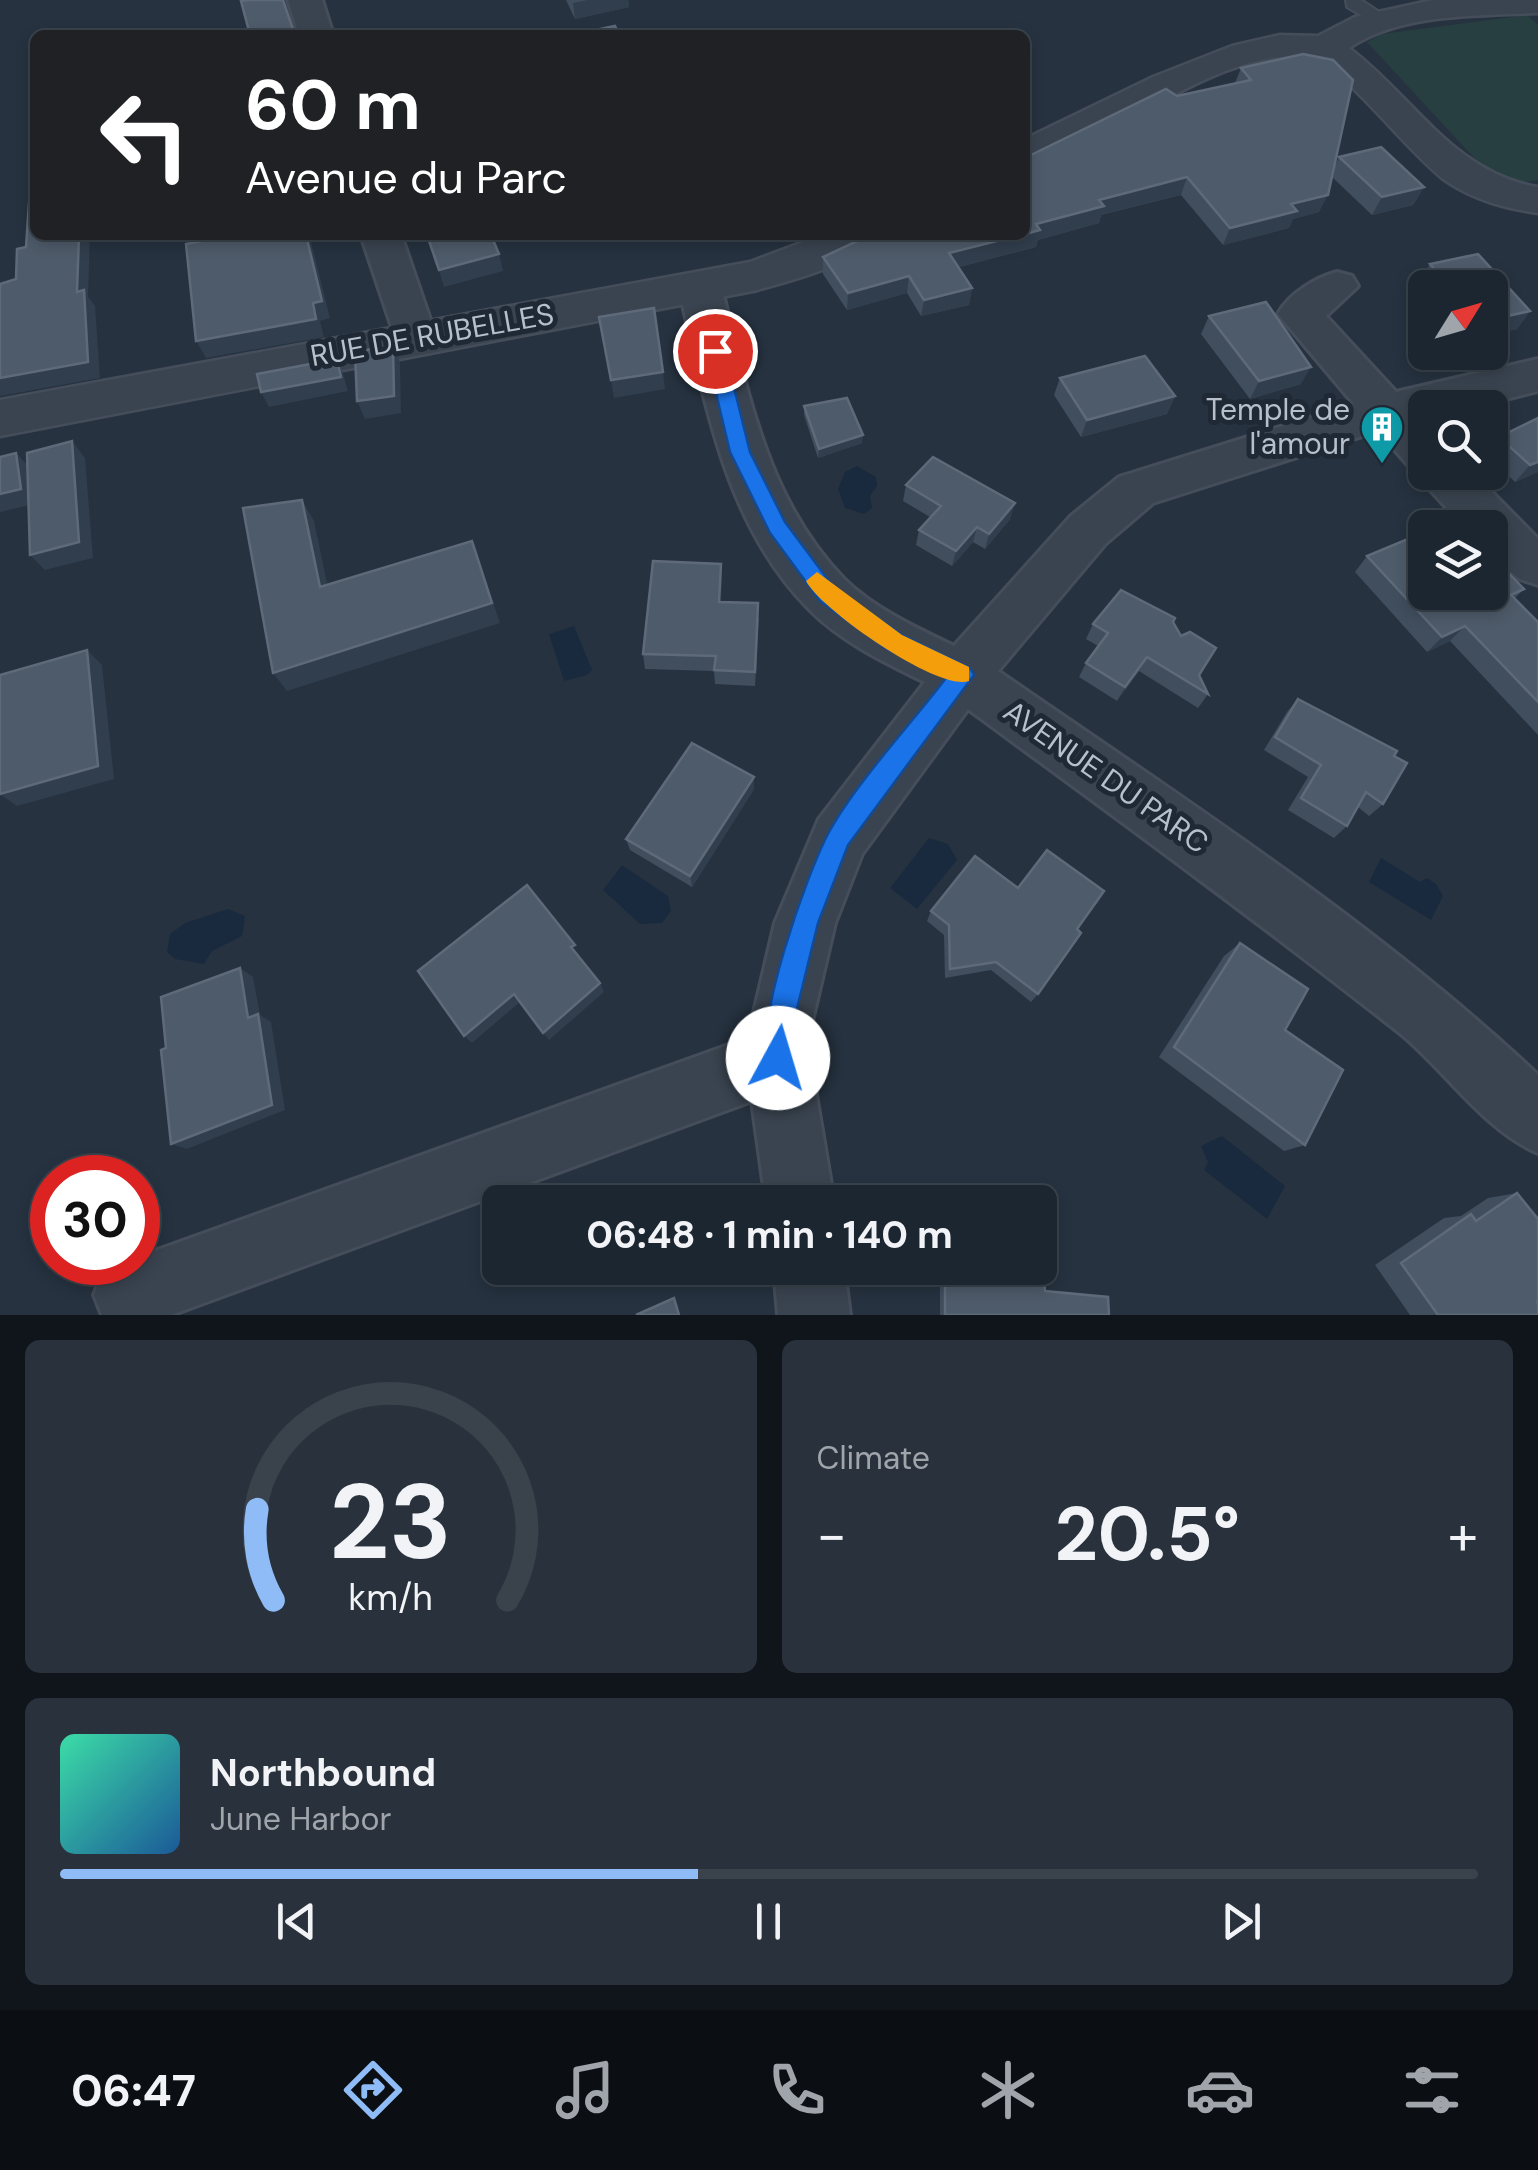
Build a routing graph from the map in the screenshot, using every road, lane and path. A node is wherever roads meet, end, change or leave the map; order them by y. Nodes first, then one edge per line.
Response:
1 (304, 0) edge
2 (1538, 2) edge
3 (314, 30) edge
4 (1323, 49) junction
5 (1030, 153) edge
6 (1538, 200) edge
7 (383, 240) edge
8 (847, 240) edge
9 (1336, 286) dead end
10 (700, 287) junction
11 (414, 338) junction
12 (1538, 375) edge
13 (1386, 412) junction
14 (0, 418) edge
15 (1408, 436) edge
16 (1460, 490) edge
17 (1538, 566) edge
18 (962, 675) junction
19 (778, 1058) junction
20 (1538, 1120) edge
21 (797, 1185) edge
22 (811, 1285) edge
23 (129, 1294) dead end
24 (814, 1315) edge

1 - 3 street
2 - 4 street
4 - 5 street
4 - 6 street
7 - 11 street
8 - 10 street, RUE DE RUBELLES
9 - 13 street
10 - 11 street, RUE DE RUBELLES
10 - 18 street, AVENUE DU PARC
11 - 14 street, RUE DE RUBELLES
12 - 13 street
13 - 15 street
13 - 18 street
16 - 17 street
18 - 19 street
18 - 20 street, AVENUE DU PARC
19 - 21 street
19 - 23 street
22 - 24 street

